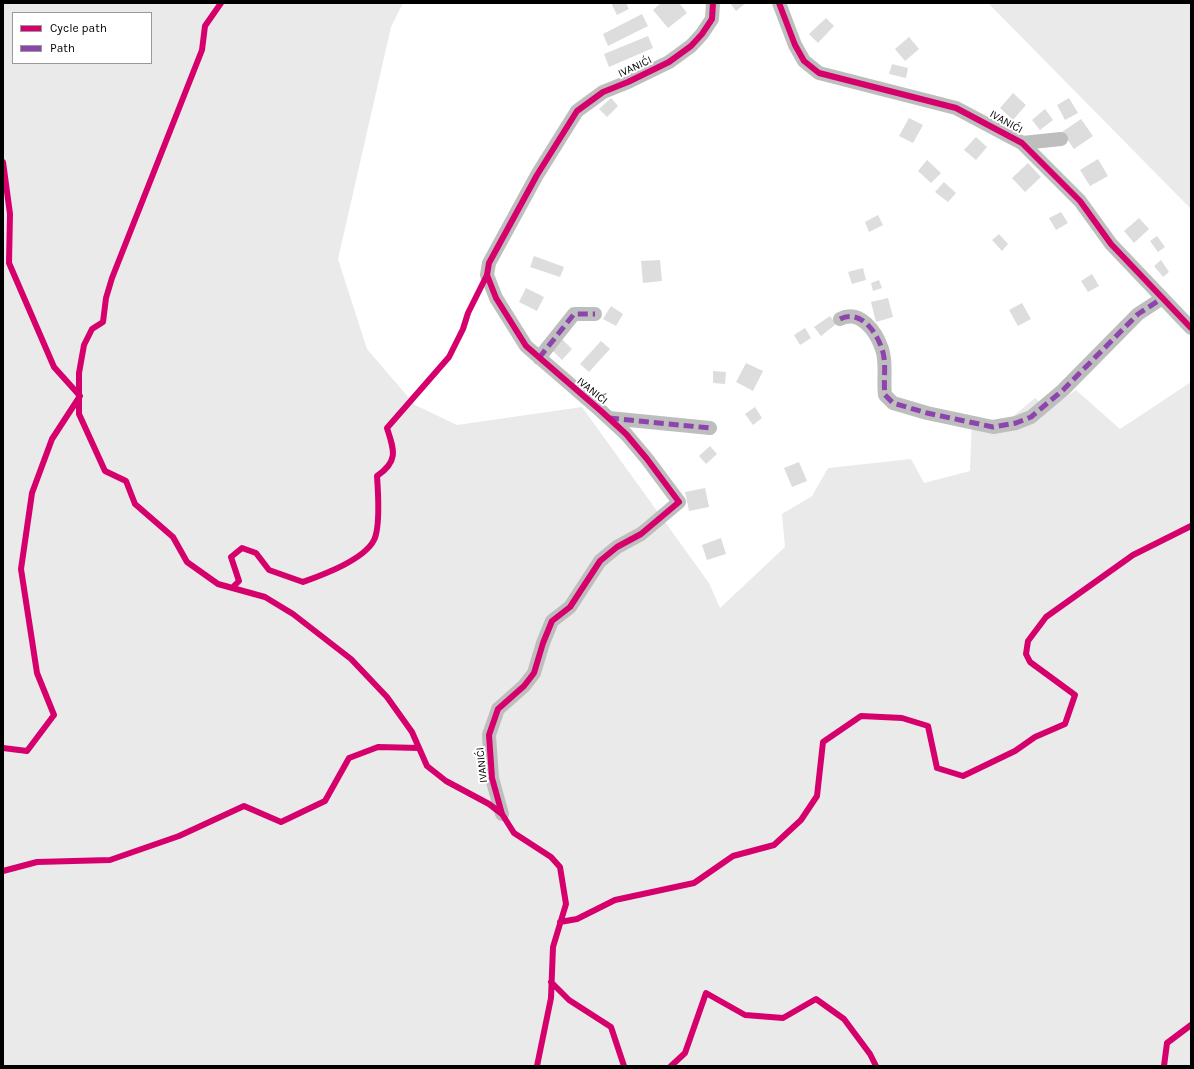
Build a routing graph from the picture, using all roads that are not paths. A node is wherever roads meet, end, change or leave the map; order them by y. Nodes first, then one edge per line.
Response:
1 (713, 3) edge
2 (779, 3) edge
3 (1061, 139) dead end
4 (1022, 142) junction
5 (1161, 298) junction
6 (595, 314) dead end
7 (840, 319) dead end
8 (1191, 328) edge
9 (539, 358) junction
10 (609, 418) junction
11 (710, 428) dead end
12 (502, 814) dead end

1 - 9 street, IVANIĆI
2 - 4 street, IVANIĆI
3 - 4 street
4 - 5 street, IVANIĆI
5 - 7 street
5 - 8 street, IVANIĆI
6 - 9 street
9 - 10 street, IVANIĆI
10 - 11 street
10 - 12 street, IVANIĆI

